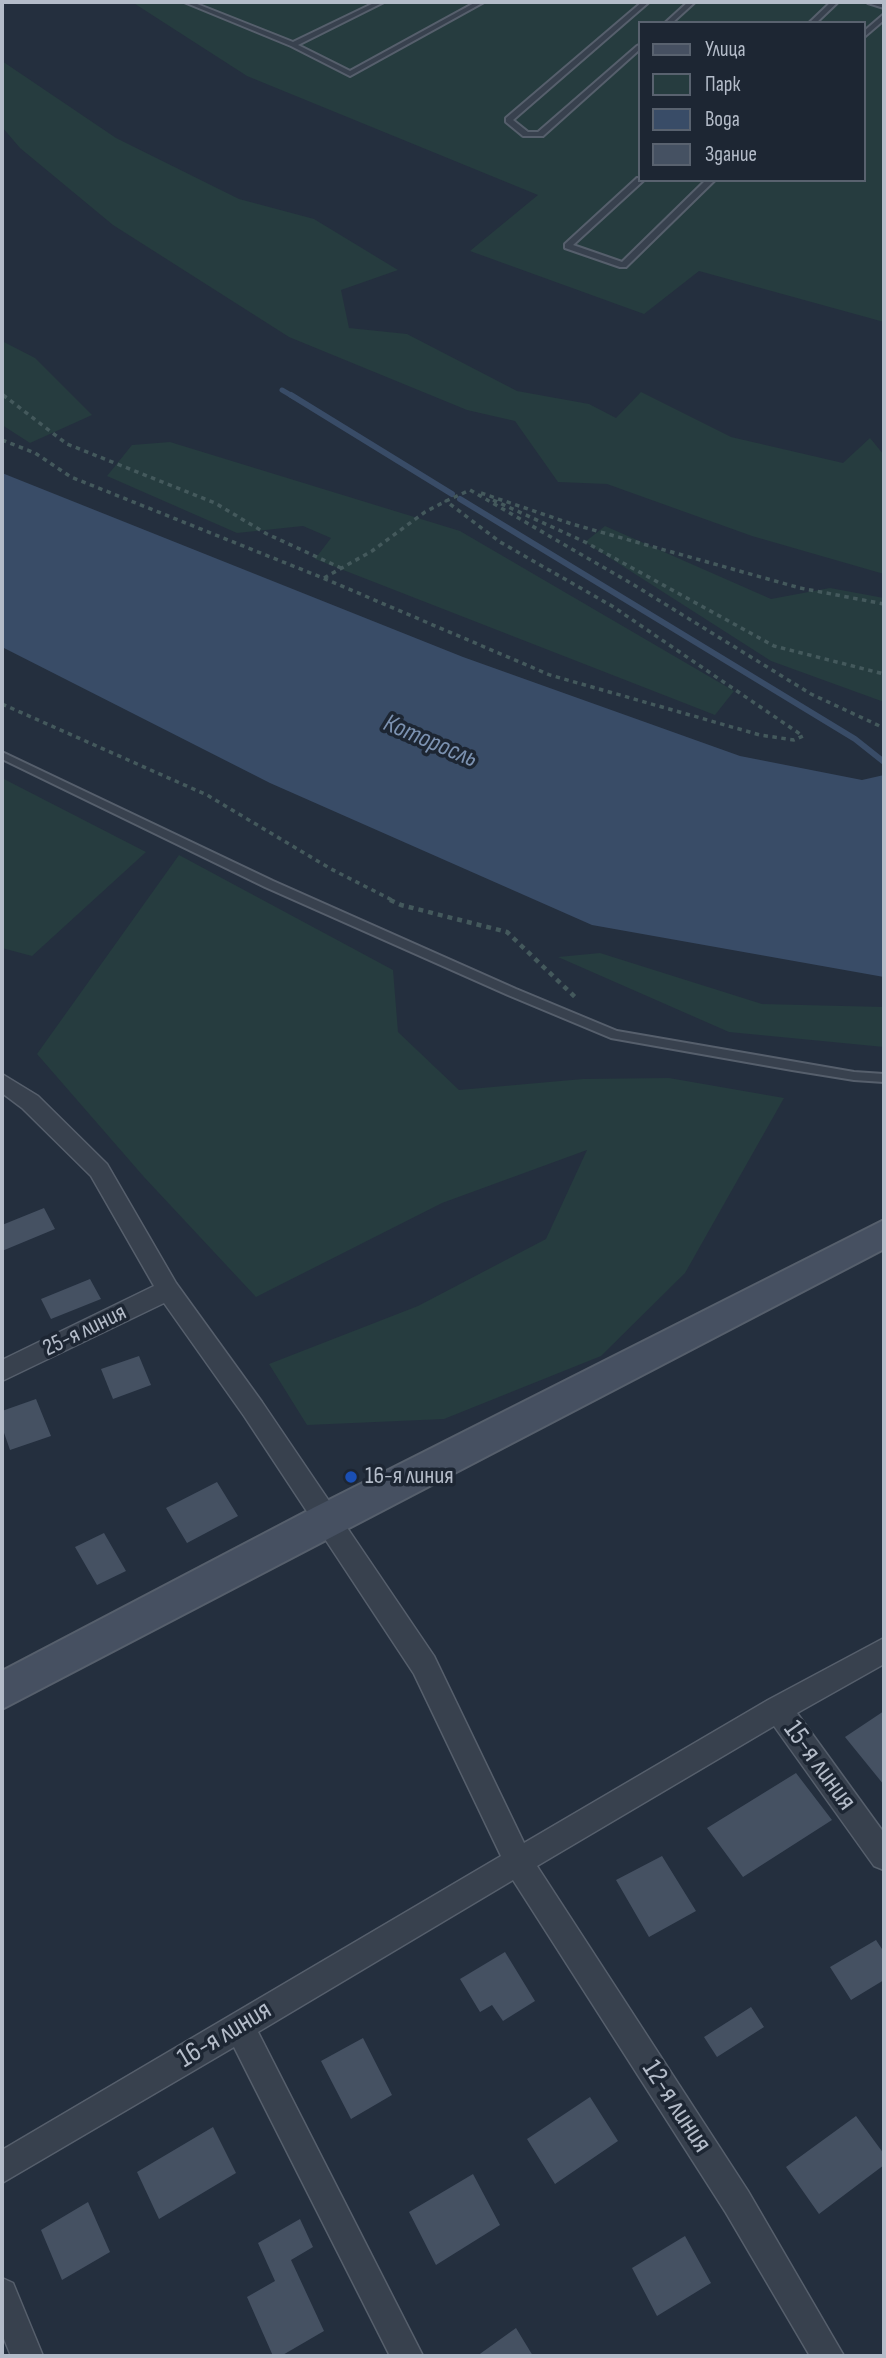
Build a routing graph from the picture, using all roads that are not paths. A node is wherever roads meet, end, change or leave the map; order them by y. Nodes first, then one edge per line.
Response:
1 (187, 2) edge
2 (381, 2) edge
3 (481, 2) edge
4 (646, 2) edge
5 (692, 2) edge
6 (835, 2) edge
7 (870, 2) edge
8 (884, 6) edge
9 (884, 16) edge
10 (670, 21) edge
11 (814, 21) edge
12 (865, 34) edge
13 (293, 45) junction
14 (638, 48) edge
15 (638, 182) edge
16 (709, 182) edge
17 (2, 755) edge
18 (884, 1078) edge
19 (2, 1082) edge
20 (884, 1233) edge
21 (168, 1290) junction
22 (2, 1371) edge
23 (328, 1519) junction
24 (884, 1650) edge
25 (2, 1691) edge
26 (778, 1709) junction
27 (884, 1856) edge
28 (518, 1862) junction
29 (239, 2026) junction
30 (2, 2167) edge
31 (2, 2294) edge
32 (27, 2356) edge
33 (407, 2356) edge
34 (828, 2356) edge

1 - 13 lane
2 - 13 lane
3 - 13 lane
4 - 14 lane
5 - 10 lane
6 - 11 lane
7 - 8 lane
9 - 12 lane
15 - 16 lane
17 - 18 lane
19 - 21 street, 12-я линия
20 - 23 street
21 - 22 street, 25-я линия
21 - 23 street, 12-я линия
23 - 25 street
23 - 28 street, 12-я линия
24 - 26 street, 16-я линия
26 - 27 street, 15-я линия
26 - 28 street, 16-я линия
28 - 29 street, 16-я линия
28 - 34 street, 12-я линия
29 - 30 street, 16-я линия
29 - 33 street
31 - 32 street

